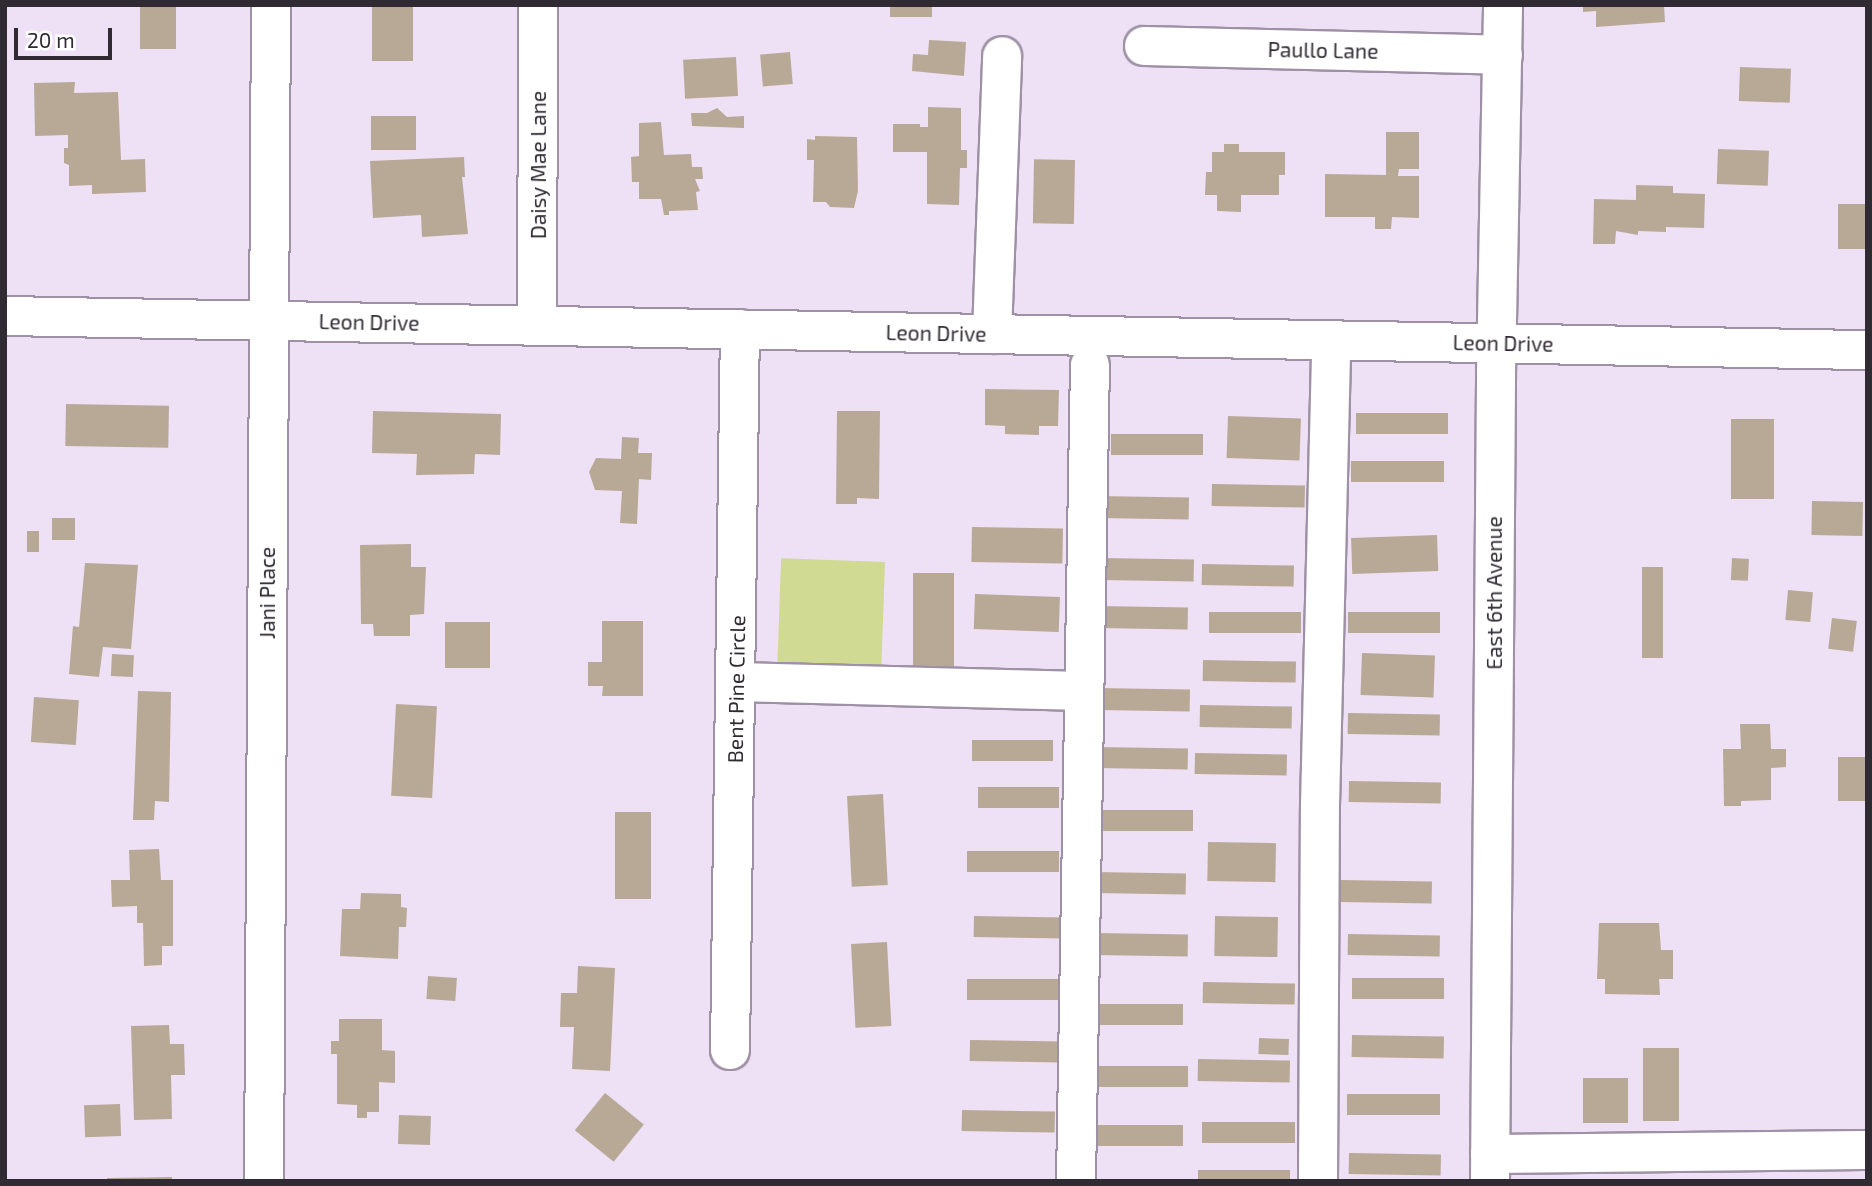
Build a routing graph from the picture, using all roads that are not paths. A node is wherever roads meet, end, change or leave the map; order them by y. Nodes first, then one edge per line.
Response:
1 (271, 5) edge
2 (538, 5) edge
3 (1503, 5) edge
4 (1144, 46) dead end
5 (1503, 55) junction
6 (1002, 56) dead end
7 (5, 316) edge
8 (268, 320) junction
9 (537, 326) junction
10 (740, 329) junction
11 (992, 334) junction
12 (1331, 340) junction
13 (1497, 344) junction
14 (1091, 347) junction
15 (1867, 350) edge
16 (737, 682) junction
17 (1083, 691) junction
18 (730, 1050) dead end
19 (1867, 1150) edge
20 (1490, 1167) edge
21 (264, 1181) edge
22 (1076, 1181) edge
23 (1318, 1181) edge

1 - 8 street, Jani Place
2 - 9 street, Daisy Mae Lane
3 - 5 street, East 6th Avenue
4 - 5 street, Paullo Lane
5 - 13 street, East 6th Avenue
6 - 11 street
7 - 8 street, Leon Drive
8 - 9 street, Leon Drive
8 - 21 street, Jani Place
9 - 10 street, Leon Drive
10 - 11 street, Leon Drive
10 - 16 street, Bent Pine Circle
11 - 14 street, Leon Drive
12 - 13 street, Leon Drive
12 - 14 street, Leon Drive
12 - 23 street
13 - 15 street, Leon Drive
13 - 20 street, East 6th Avenue
14 - 17 street
16 - 17 street
16 - 18 street, Bent Pine Circle
17 - 22 street
19 - 20 street

